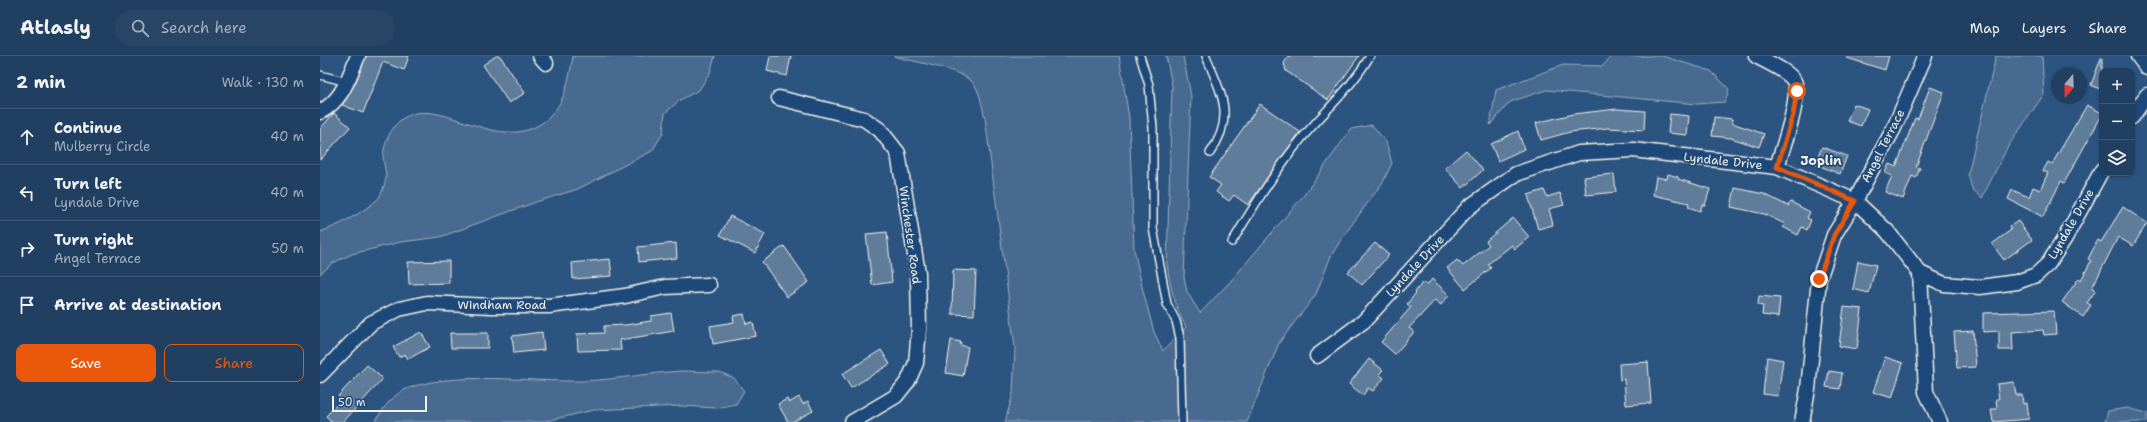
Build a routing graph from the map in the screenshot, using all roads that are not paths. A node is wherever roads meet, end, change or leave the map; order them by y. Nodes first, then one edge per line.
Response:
1 (358, 56) edge
2 (1140, 56) edge
3 (1206, 56) edge
4 (1370, 56) edge
5 (1756, 56) edge
6 (1925, 56) edge
7 (2138, 56) edge
8 (2147, 68) edge
9 (320, 75) edge
10 (347, 82) junction
11 (2147, 95) edge
12 (779, 98) dead end
13 (320, 112) edge
14 (2135, 113) edge
15 (1210, 153) dead end
16 (1777, 167) junction
17 (2099, 176) edge
18 (1855, 201) junction
19 (1232, 242) dead end
20 (1920, 273) junction
21 (709, 285) dead end
22 (1317, 356) dead end
23 (320, 375) edge
24 (852, 422) edge
25 (1182, 422) edge
26 (1802, 422) edge
27 (1940, 422) edge

1 - 10 street
2 - 25 lane
3 - 15 lane
4 - 19 lane
5 - 16 street
6 - 18 street, Angel Terrace
7 - 8 street
9 - 10 lane
10 - 13 street
11 - 14 street
12 - 24 street, Winchester Road
16 - 18 street, Lyndale Drive
16 - 22 street, Lyndale Drive
17 - 20 street, Lyndale Drive
18 - 20 street, Lyndale Drive
18 - 26 street, Angel Terrace
20 - 27 street
21 - 23 street, Windham Road

